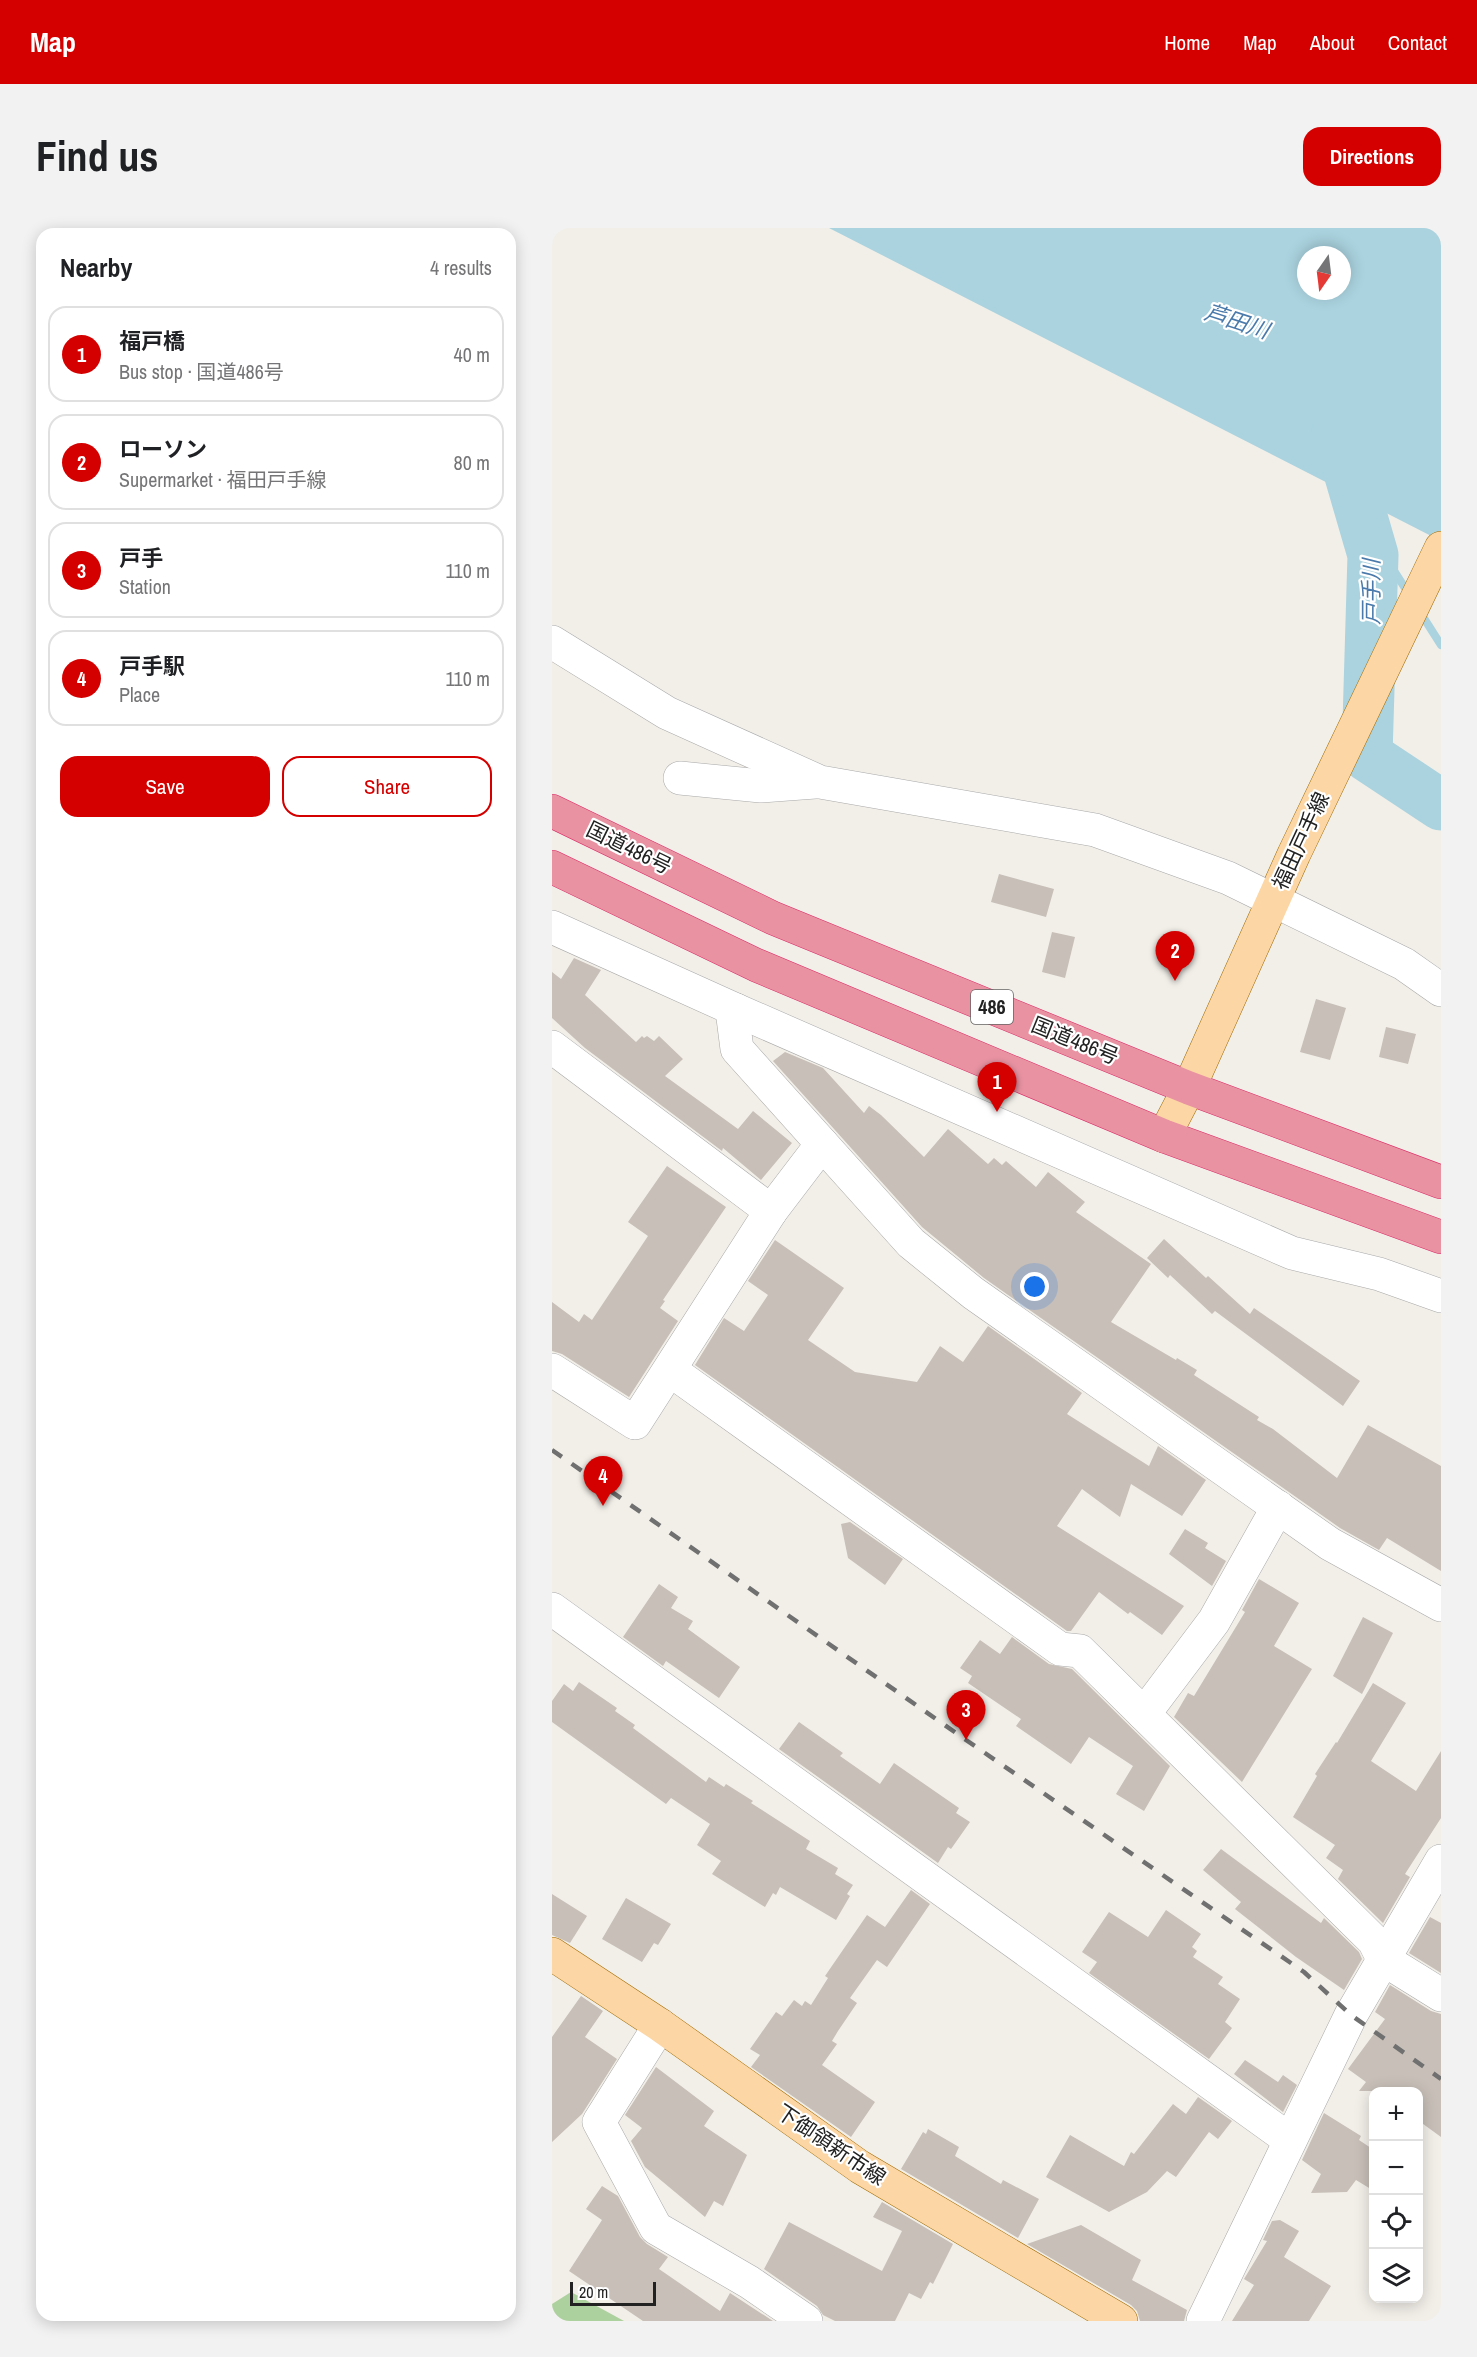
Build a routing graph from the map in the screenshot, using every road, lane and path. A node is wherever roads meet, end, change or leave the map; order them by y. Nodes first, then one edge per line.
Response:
1 (1441, 548) edge
2 (552, 642) edge
3 (680, 778) dead end
4 (820, 782) junction
5 (552, 811) edge
6 (552, 867) edge
7 (1274, 900) junction
8 (552, 927) edge
9 (1441, 990) edge
10 (736, 1010) junction
11 (552, 1047) edge
12 (1189, 1088) junction
13 (1164, 1136) junction
14 (822, 1144) junction
15 (1441, 1182) edge
16 (771, 1211) junction
17 (1441, 1237) edge
18 (1441, 1296) edge
19 (552, 1370) edge
20 (670, 1370) junction
21 (1278, 1507) junction
22 (1441, 1605) edge
23 (552, 1609) edge
24 (1144, 1714) junction
25 (1439, 1867) edge
26 (552, 1954) edge
27 (1383, 1959) junction
28 (1441, 1995) edge
29 (660, 2025) junction
30 (1290, 2140) junction
31 (806, 2321) edge
32 (1120, 2321) edge
33 (1203, 2321) edge

1 - 7 main road, 福田戸手線
2 - 4 street
3 - 4 street
4 - 7 street
5 - 12 highway, 国道486号 / 486
6 - 13 highway, 486
7 - 9 street
7 - 12 main road, 福田戸手線
8 - 10 street
10 - 14 street
10 - 18 street
11 - 16 street
12 - 13 main road, 福田戸手線
12 - 15 highway, 国道486号 / 486
13 - 17 highway, 486
14 - 16 street
14 - 21 street
16 - 20 street
19 - 20 street
20 - 24 street
21 - 22 street
21 - 24 street
23 - 30 street
24 - 27 street
25 - 27 street
26 - 29 main road, 下御領新市線
27 - 28 street
27 - 30 street
29 - 31 street
29 - 32 main road, 下御領新市線
30 - 33 street

